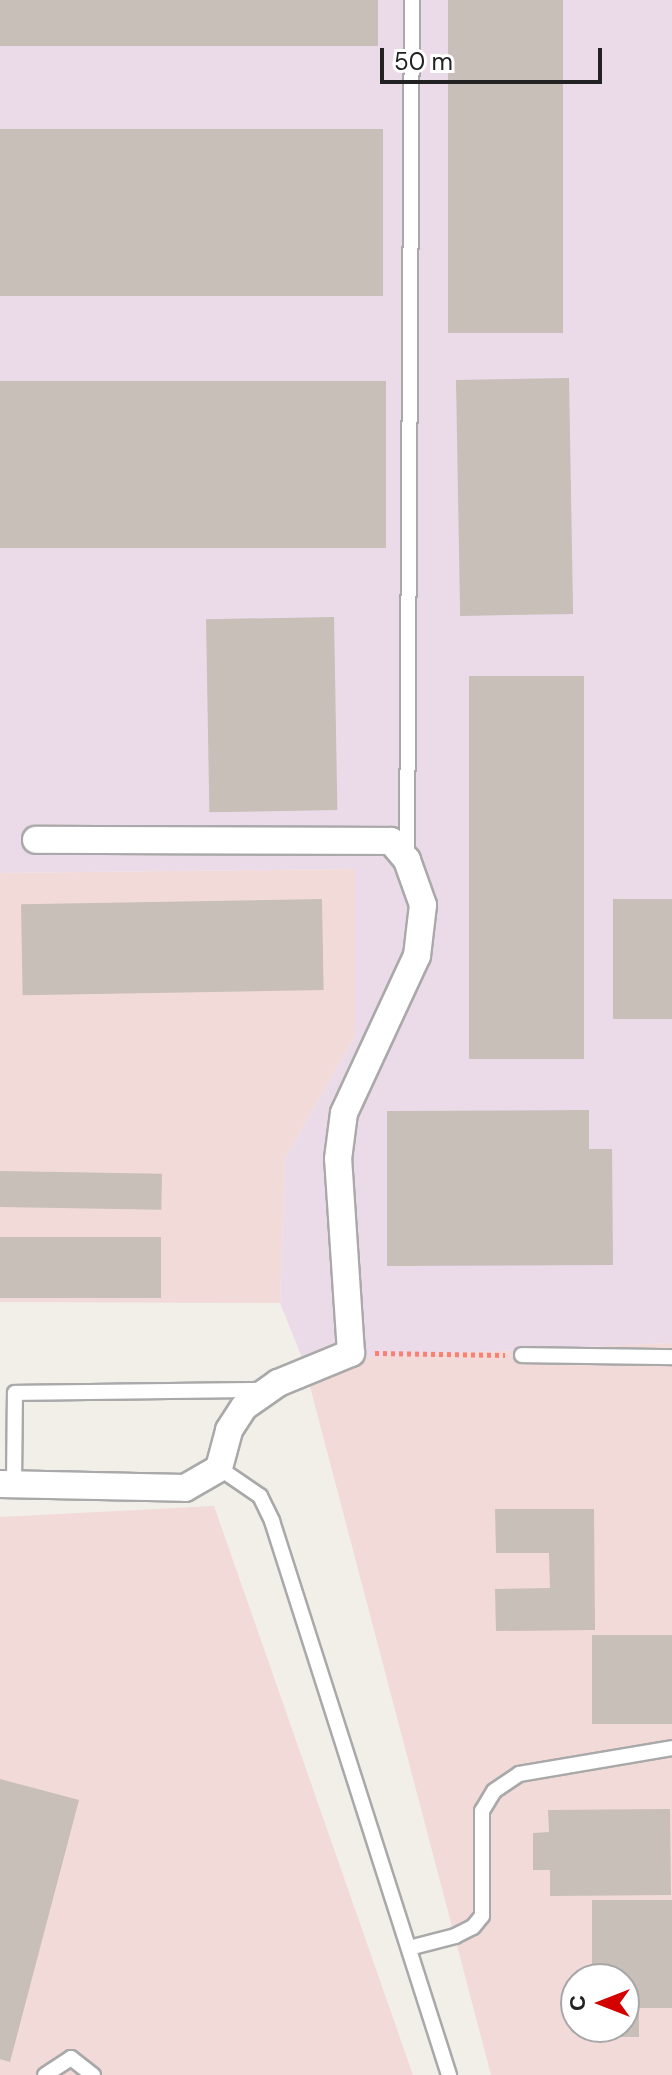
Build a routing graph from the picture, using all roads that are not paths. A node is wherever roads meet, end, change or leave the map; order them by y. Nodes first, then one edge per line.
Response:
1 (412, 0) edge
2 (36, 840) dead end
3 (407, 860) junction
4 (522, 1355) road end
5 (672, 1357) edge
6 (268, 1390) junction
7 (219, 1468) junction
8 (7, 1484) edge
9 (672, 1748) edge
10 (409, 1948) junction
11 (45, 2075) edge
12 (93, 2075) edge
13 (449, 2075) edge

1 - 3 lane
2 - 3 street
3 - 6 street
4 - 5 lane
6 - 7 street
6 - 8 lane
7 - 8 street
7 - 10 lane
9 - 10 lane
10 - 13 lane
11 - 12 lane

